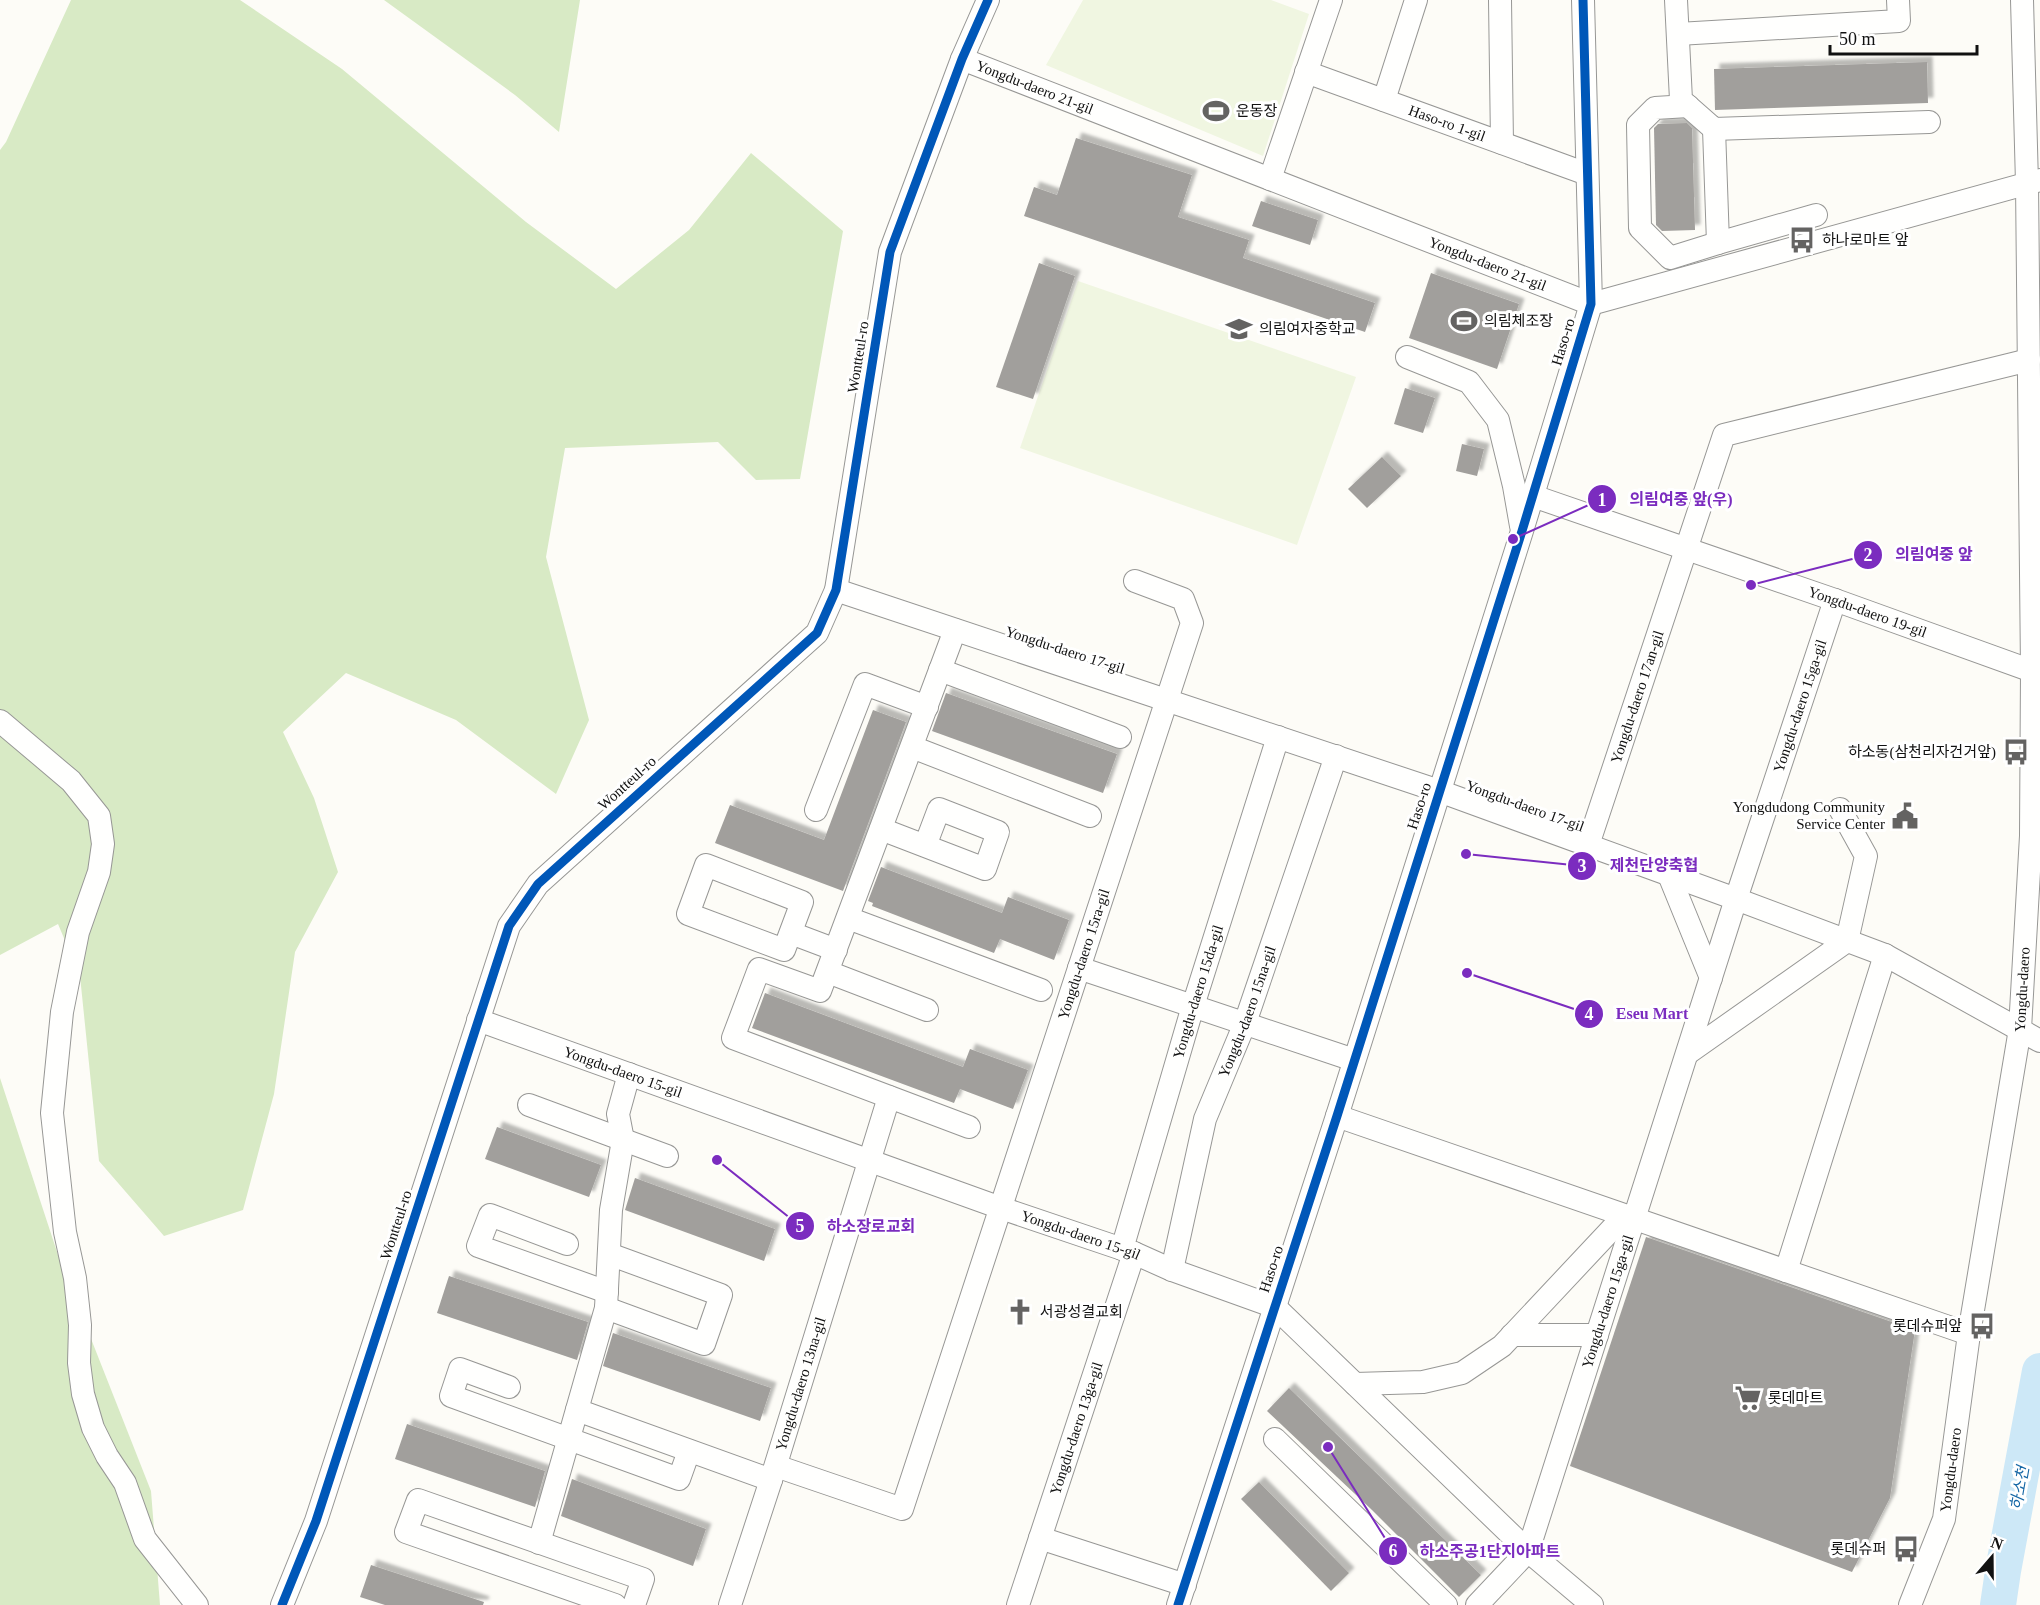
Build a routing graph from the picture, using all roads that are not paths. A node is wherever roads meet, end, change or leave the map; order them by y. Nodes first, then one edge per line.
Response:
1 (988, 0) edge
2 (1330, 0) edge
3 (1416, 0) edge
4 (1500, 0) edge
5 (1583, 0) edge
6 (1676, 0) edge
7 (1898, 0) edge
8 (2022, 0) edge
9 (1678, 34) junction
10 (962, 59) junction
11 (1306, 72) junction
12 (1384, 100) junction
13 (1688, 106) junction
14 (1929, 122) dead end
15 (1714, 129) junction
16 (1502, 143) junction
17 (1587, 174) junction
18 (1270, 179) junction
19 (2034, 181) edge
20 (1816, 215) dead end
21 (1718, 243) junction
22 (1591, 304) junction
23 (1407, 357) dead end
24 (2029, 360) junction
25 (1533, 496) junction
26 (1522, 531) junction
27 (1686, 549) junction
28 (1135, 581) dead end
29 (836, 590) junction
30 (1835, 600) junction
31 (956, 630) junction
32 (940, 670) junction
33 (2032, 671) junction
34 (1166, 700) junction
35 (927, 707) junction
36 (0, 721) edge
37 (1120, 737) dead end
38 (1278, 737) junction
39 (912, 747) junction
40 (1336, 756) junction
41 (1439, 791) junction
42 (1840, 809) dead end
43 (816, 810) dead end
44 (1090, 816) dead end
45 (881, 829) junction
46 (1588, 845) junction
47 (925, 846) dead end
48 (1669, 875) junction
49 (1736, 899) junction
50 (848, 918) junction
51 (791, 933) junction
52 (1847, 941) junction
53 (836, 950) junction
54 (1885, 955) junction
55 (1079, 968) junction
56 (828, 972) junction
57 (1711, 978) junction
58 (1041, 990) dead end
59 (1193, 1006) junction
60 (927, 1010) dead end
61 (478, 1020) junction
62 (1245, 1023) junction
63 (2020, 1029) junction
64 (2040, 1041) edge
65 (1688, 1053) junction
66 (1354, 1060) junction
67 (629, 1074) junction
68 (888, 1097) junction
69 (529, 1105) dead end
70 (1336, 1116) junction
71 (969, 1127) dead end
72 (623, 1140) junction
73 (667, 1156) dead end
74 (869, 1161) junction
75 (1001, 1208) junction
76 (1629, 1217) junction
77 (567, 1244) dead end
78 (1128, 1251) junction
79 (609, 1254) junction
80 (1172, 1270) junction
81 (1786, 1271) junction
82 (606, 1300) junction
83 (1275, 1307) junction
84 (1970, 1334) junction
85 (1512, 1335) junction
86 (1597, 1335) junction
87 (1355, 1384) junction
88 (509, 1387) dead end
89 (577, 1410) junction
90 (569, 1438) junction
91 (1275, 1439) dead end
92 (689, 1451) junction
93 (773, 1473) junction
94 (1040, 1538) junction
95 (539, 1543) junction
96 (1528, 1551) junction
97 (1181, 1595) edge
98 (197, 1605) edge
99 (282, 1605) edge
100 (615, 1605) edge
101 (634, 1605) edge
102 (730, 1605) edge
103 (1018, 1605) edge
104 (1446, 1605) edge
105 (1477, 1605) edge
106 (1592, 1605) edge
107 (1910, 1605) edge

1 - 10 street, Wontteul-ro
2 - 11 street
3 - 12 street
4 - 16 street
5 - 17 street, Haso-ro
6 - 9 street
7 - 9 street
8 - 19 street, Yongdu-daero
9 - 13 street
10 - 18 street, Yongdu-daero 21-gil
10 - 29 street, Wontteul-ro
11 - 12 street, Haso-ro 1-gil
11 - 18 street
12 - 16 street, Haso-ro 1-gil
13 - 15 street
13 - 21 street
14 - 15 street
15 - 21 street
16 - 17 street, Haso-ro 1-gil
17 - 22 street, Haso-ro
18 - 22 street, Yongdu-daero 21-gil
19 - 22 street
19 - 24 street, Yongdu-daero
20 - 21 street
22 - 25 street, Haso-ro
23 - 26 street
24 - 27 street, Yongdu-daero 17an-gil
24 - 33 street, Yongdu-daero
25 - 26 street, Haso-ro
25 - 27 street, Yongdu-daero 19-gil
26 - 41 street, Haso-ro
27 - 30 street, Yongdu-daero 19-gil
27 - 46 street, Yongdu-daero 17an-gil
28 - 34 street, Yongdu-daero 15ra-gil
29 - 31 street, Yongdu-daero 17-gil
29 - 61 street, Wontteul-ro
30 - 33 street, Yongdu-daero 19-gil
30 - 49 street, Yongdu-daero 15ga-gil
31 - 32 street
31 - 34 street, Yongdu-daero 17-gil
32 - 35 street
32 - 37 street
33 - 63 street, Yongdu-daero
34 - 38 street, Yongdu-daero 17-gil
34 - 55 street, Yongdu-daero 15ra-gil
35 - 39 street
35 - 43 street
36 - 98 street
38 - 40 street, Yongdu-daero 17-gil
38 - 59 street, Yongdu-daero 15da-gil
39 - 44 street
39 - 45 street
40 - 41 street, Yongdu-daero 17-gil
40 - 62 street, Yongdu-daero 15na-gil
41 - 46 street, Yongdu-daero 17-gil
41 - 66 street, Haso-ro
42 - 52 street
45 - 47 street
45 - 50 street
46 - 48 street, Yongdu-daero 17-gil
48 - 49 street, Yongdu-daero 17-gil
48 - 57 street
49 - 52 street, Yongdu-daero 17-gil
49 - 57 street, Yongdu-daero 15ga-gil
50 - 53 street
50 - 58 street
51 - 51 street
51 - 53 street
52 - 54 street, Yongdu-daero 17-gil
52 - 65 street
53 - 56 street
54 - 63 street, Yongdu-daero 17-gil
54 - 81 street
55 - 59 street
55 - 75 street, Yongdu-daero 15ra-gil
56 - 60 street
56 - 68 street
57 - 65 street, Yongdu-daero 15ga-gil
59 - 62 street
59 - 78 street, Yongdu-daero 15da-gil
61 - 67 street, Yongdu-daero 15-gil
61 - 99 street, Wontteul-ro
62 - 66 street
62 - 80 street, Yongdu-daero 15na-gil
63 - 64 street, Yongdu-daero 17-gil
63 - 84 street, Yongdu-daero
65 - 76 street, Yongdu-daero 15ga-gil
66 - 70 street, Haso-ro
67 - 72 street
67 - 74 street, Yongdu-daero 15-gil
68 - 71 street
68 - 74 street, Yongdu-daero 13na-gil
69 - 72 street
70 - 76 street
70 - 83 street, Haso-ro
72 - 73 street
72 - 79 street
74 - 75 street, Yongdu-daero 15-gil
74 - 93 street, Yongdu-daero 13na-gil
75 - 78 street, Yongdu-daero 15-gil
75 - 93 street, Yongdu-daero 15ra-gil
76 - 81 street
76 - 85 street
76 - 86 street, Yongdu-daero 15ga-gil
77 - 82 street
78 - 80 street, Yongdu-daero 15-gil
78 - 94 street, Yongdu-daero 13ga-gil
79 - 82 street
79 - 82 street
80 - 83 street, Yongdu-daero 15-gil
81 - 84 street
82 - 89 street
83 - 87 street, Yongdu-daero 15-gil
83 - 97 street, Haso-ro
84 - 107 street, Yongdu-daero
85 - 86 street
85 - 87 street
86 - 96 street, Yongdu-daero 15ga-gil
87 - 96 street, Yongdu-daero 15-gil
88 - 90 street
89 - 90 street
89 - 92 street
90 - 92 street
90 - 95 street
91 - 104 street
92 - 93 street
93 - 102 street, Yongdu-daero 13na-gil
94 - 97 street
94 - 103 street, Yongdu-daero 13ga-gil
95 - 100 street
95 - 101 street
96 - 105 street
96 - 106 street, Yongdu-daero 15-gil

